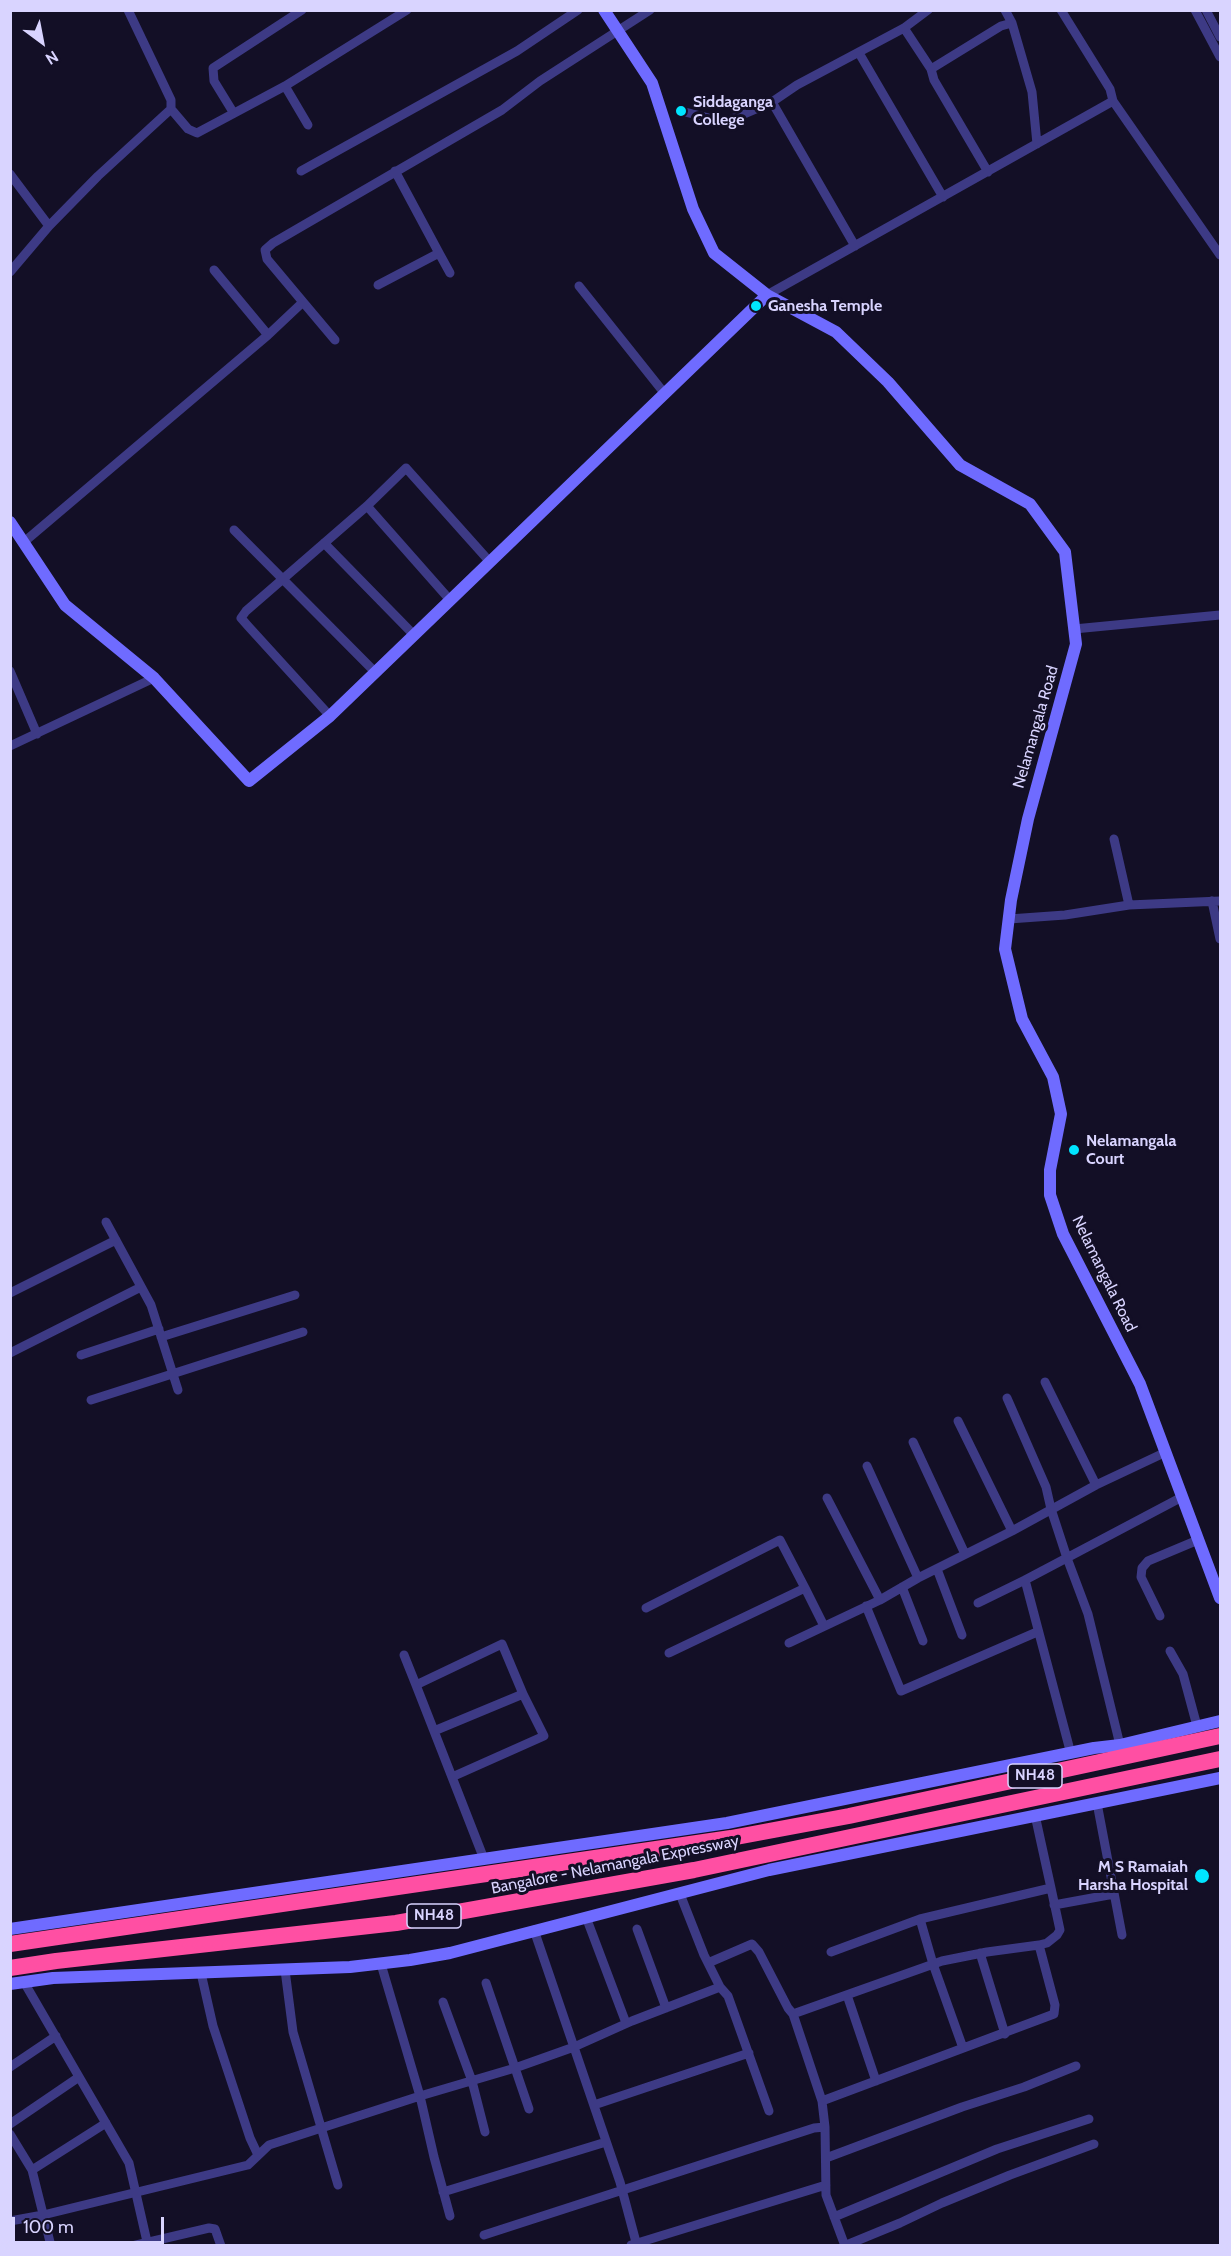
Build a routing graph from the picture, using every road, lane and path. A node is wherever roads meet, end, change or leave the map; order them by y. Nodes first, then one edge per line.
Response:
1 (128, 10) edge
2 (302, 10) edge
3 (407, 10) edge
4 (578, 10) edge
5 (604, 10) edge
6 (650, 10) edge
7 (928, 10) edge
8 (1005, 10) edge
9 (1061, 10) edge
10 (1195, 10) edge
11 (1206, 10) edge
12 (1012, 23) junction
13 (904, 28) junction
14 (617, 31) junction
15 (1221, 37) edge
16 (860, 53) junction
17 (1221, 57) edge
18 (931, 69) junction
19 (285, 86) junction
20 (1113, 101) junction
21 (771, 102) junction
22 (171, 109) junction
23 (681, 111) dead end
24 (233, 112) junction
25 (308, 125) dead end
26 (1037, 144) junction
27 (301, 171) dead end
28 (395, 171) junction
29 (988, 172) junction
30 (10, 174) edge
31 (943, 197) junction
32 (49, 226) junction
33 (855, 246) junction
34 (439, 253) junction
35 (1221, 255) edge
36 (12, 265) edge
37 (214, 270) dead end
38 (450, 273) dead end
39 (378, 285) dead end
40 (579, 286) dead end
41 (767, 296) junction
42 (303, 302) junction
43 (268, 335) junction
44 (335, 340) dead end
45 (665, 393) junction
46 (366, 506) junction
47 (10, 522) edge
48 (234, 530) dead end
49 (24, 542) junction
50 (324, 543) junction
51 (490, 562) junction
52 (283, 579) junction
53 (450, 600) junction
54 (1221, 615) edge
55 (1074, 629) junction
56 (414, 635) junction
57 (10, 671) edge
58 (375, 672) junction
59 (154, 678) junction
60 (330, 716) junction
61 (37, 734) junction
62 (10, 746) edge
63 (1114, 839) dead end
64 (1216, 901) edge
65 (1129, 905) junction
66 (1008, 919) junction
67 (1221, 939) edge
68 (106, 1222) dead end
69 (116, 1240) junction
70 (141, 1287) junction
71 (10, 1293) edge
72 (295, 1295) dead end
73 (303, 1332) dead end
74 (160, 1333) junction
75 (10, 1353) edge
76 (81, 1355) dead end
77 (173, 1374) junction
78 (1046, 1382) dead end
79 (178, 1390) dead end
80 (1007, 1398) dead end
81 (91, 1400) dead end
82 (958, 1421) dead end
83 (913, 1442) dead end
84 (1166, 1452) junction
85 (867, 1466) dead end
86 (1096, 1485) junction
87 (1182, 1497) junction
88 (827, 1498) dead end
89 (1051, 1509) junction
90 (1012, 1531) junction
91 (1198, 1540) junction
92 (965, 1554) junction
93 (1066, 1558) junction
94 (937, 1569) junction
95 (918, 1578) junction
96 (1025, 1580) junction
97 (902, 1587) junction
98 (805, 1588) junction
99 (1221, 1598) edge
100 (879, 1600) junction
101 (978, 1603) dead end
102 (866, 1606) junction
103 (646, 1608) dead end
104 (1160, 1617) dead end
105 (824, 1626) junction
106 (1037, 1632) junction
107 (962, 1635) dead end
108 (923, 1641) dead end
109 (789, 1643) dead end
110 (1170, 1651) dead end
111 (669, 1653) dead end
112 (404, 1655) dead end
113 (416, 1685) junction
114 (523, 1694) junction
115 (1221, 1721) edge
116 (1197, 1726) junction
117 (434, 1731) junction
118 (1221, 1736) edge
119 (1120, 1745) junction
120 (1071, 1754) junction
121 (1221, 1759) edge
122 (452, 1777) junction
123 (1221, 1778) edge
124 (1097, 1803) junction
125 (1035, 1815) junction
126 (484, 1859) junction
127 (1051, 1888) junction
128 (680, 1894) junction
129 (1114, 1894) junction
130 (1054, 1905) junction
131 (586, 1917) junction
132 (920, 1919) junction
133 (10, 1929) edge
134 (637, 1929) dead end
135 (534, 1930) junction
136 (1122, 1935) dead end
137 (10, 1944) edge
138 (1039, 1945) junction
139 (831, 1952) dead end
140 (980, 1953) junction
141 (708, 1963) junction
142 (381, 1964) junction
143 (933, 1964) junction
144 (10, 1968) edge
145 (285, 1970) junction
146 (201, 1973) junction
147 (24, 1982) junction
148 (486, 1983) dead end
149 (10, 1984) edge
150 (720, 1987) junction
151 (847, 1995) junction
152 (443, 2001) dead end
153 (666, 2008) junction
154 (793, 2014) junction
155 (626, 2023) junction
156 (1005, 2034) junction
157 (56, 2037) junction
158 (574, 2047) junction
159 (963, 2048) junction
160 (749, 2052) junction
161 (1076, 2066) dead end
162 (10, 2067) edge
163 (515, 2068) junction
164 (79, 2077) junction
165 (472, 2081) junction
166 (876, 2081) junction
167 (420, 2096) junction
168 (822, 2101) junction
169 (594, 2105) junction
170 (529, 2109) dead end
171 (769, 2111) dead end
172 (1089, 2119) dead end
173 (106, 2123) junction
174 (10, 2124) edge
175 (825, 2127) junction
176 (321, 2130) junction
177 (485, 2132) dead end
178 (10, 2134) edge
179 (606, 2142) junction
180 (1094, 2144) dead end
181 (258, 2155) junction
182 (826, 2158) junction
183 (32, 2170) junction
184 (338, 2185) dead end
185 (826, 2185) junction
186 (622, 2191) junction
187 (136, 2192) junction
188 (443, 2192) junction
189 (43, 2215) junction
190 (450, 2216) dead end
191 (834, 2217) junction
192 (10, 2221) edge
193 (484, 2235) dead end
194 (148, 2244) edge
195 (635, 2245) edge
196 (844, 2245) edge
197 (51, 2246) edge
198 (132, 2246) edge
199 (221, 2246) edge

1 - 22 street
2 - 24 street
3 - 19 street
4 - 27 street
5 - 14 street, Nelamangala Road
6 - 14 street
7 - 13 street
8 - 12 street
9 - 20 street
10 - 17 street
11 - 15 street
12 - 18 street
12 - 26 street
13 - 16 street
13 - 18 street
14 - 28 street
14 - 41 street, Nelamangala Road
16 - 21 street
16 - 31 street
18 - 29 street
19 - 24 street
19 - 25 street
20 - 26 street
20 - 35 street
21 - 23 street
21 - 33 street
22 - 24 street
22 - 32 street
26 - 29 street
28 - 34 street
28 - 42 street
29 - 31 street
30 - 32 street
31 - 33 street
32 - 36 street
33 - 41 street
34 - 38 street
34 - 39 street
37 - 43 street
40 - 45 street
41 - 45 street
41 - 55 street, Nelamangala Road
42 - 43 street
42 - 44 street
43 - 49 street
45 - 51 street
46 - 50 street
46 - 51 street
46 - 53 street
47 - 49 street
48 - 52 street
49 - 59 street
50 - 52 street
50 - 56 street
51 - 53 street
52 - 58 street
52 - 60 street
53 - 56 street
54 - 55 street
55 - 66 street, Nelamangala Road
56 - 58 street
57 - 61 street
58 - 60 street
59 - 60 street
59 - 61 street
61 - 62 street
63 - 65 street
64 - 65 street
64 - 67 street
65 - 66 street
66 - 84 street, Nelamangala Road
68 - 69 street
69 - 70 street
69 - 71 street
70 - 74 street
70 - 75 street
72 - 74 street
73 - 77 street
74 - 76 street
74 - 77 street
77 - 79 street
77 - 81 street
78 - 86 street
80 - 89 street
82 - 90 street
83 - 92 street
84 - 86 street
84 - 87 street, Nelamangala Road
85 - 95 street
86 - 89 street
87 - 91 street, Nelamangala Road
87 - 93 street
88 - 100 street
89 - 90 street
89 - 93 street
90 - 92 street
91 - 99 street, Nelamangala Road
91 - 104 street
92 - 94 street
93 - 96 street
93 - 119 street
94 - 95 street
94 - 107 street
95 - 97 street
96 - 101 street
96 - 106 street
97 - 100 street
97 - 108 street
98 - 103 street
98 - 105 street
98 - 111 street
100 - 102 street
102 - 105 street
102 - 106 street
105 - 109 street
106 - 120 street
110 - 116 street
112 - 113 street
113 - 114 street
113 - 117 street
114 - 117 street
114 - 122 street
115 - 116 street
116 - 119 street
117 - 122 street
118 - 137 highway, Bangalore - Nelamangala Expressway / NH48
119 - 120 street
120 - 126 street
121 - 144 highway, Bangalore - Nelamangala Expressway / NH48
122 - 126 street
123 - 124 street
124 - 125 street
124 - 129 street
125 - 127 street
125 - 128 street
126 - 133 street
127 - 130 street
127 - 132 street
128 - 131 street
128 - 141 street
129 - 130 street
129 - 136 street
130 - 138 street
131 - 135 street
131 - 155 street
132 - 139 street
132 - 143 street
134 - 153 street
135 - 142 street
135 - 158 street
138 - 140 street
138 - 156 street
140 - 143 street
140 - 156 street
141 - 150 street
141 - 154 street
142 - 145 street
142 - 167 street
143 - 151 street
143 - 159 street
145 - 146 street
145 - 176 street
146 - 147 street
146 - 181 street
147 - 149 street
147 - 157 street
148 - 163 street
150 - 153 street
150 - 160 street
151 - 154 street
151 - 166 street
152 - 165 street
153 - 155 street
154 - 168 street
155 - 158 street
156 - 159 street
157 - 162 street
157 - 164 street
158 - 163 street
158 - 169 street
159 - 166 street
160 - 169 street
160 - 171 street
161 - 182 street
163 - 165 street
163 - 170 street
164 - 173 street
164 - 174 street
165 - 167 street
165 - 177 street
166 - 168 street
167 - 176 street
167 - 188 street
168 - 175 street
169 - 179 street
172 - 191 street
173 - 183 street
173 - 187 street
175 - 182 street
175 - 186 street
176 - 181 street
176 - 184 street
178 - 183 street
179 - 186 street
179 - 188 street
180 - 196 street
181 - 187 street
182 - 185 street
183 - 189 street
185 - 191 street
185 - 195 street
186 - 193 street
186 - 195 street
187 - 189 street
187 - 194 street
188 - 190 street
189 - 192 street
189 - 197 street
191 - 196 street
194 - 198 street
194 - 199 street

